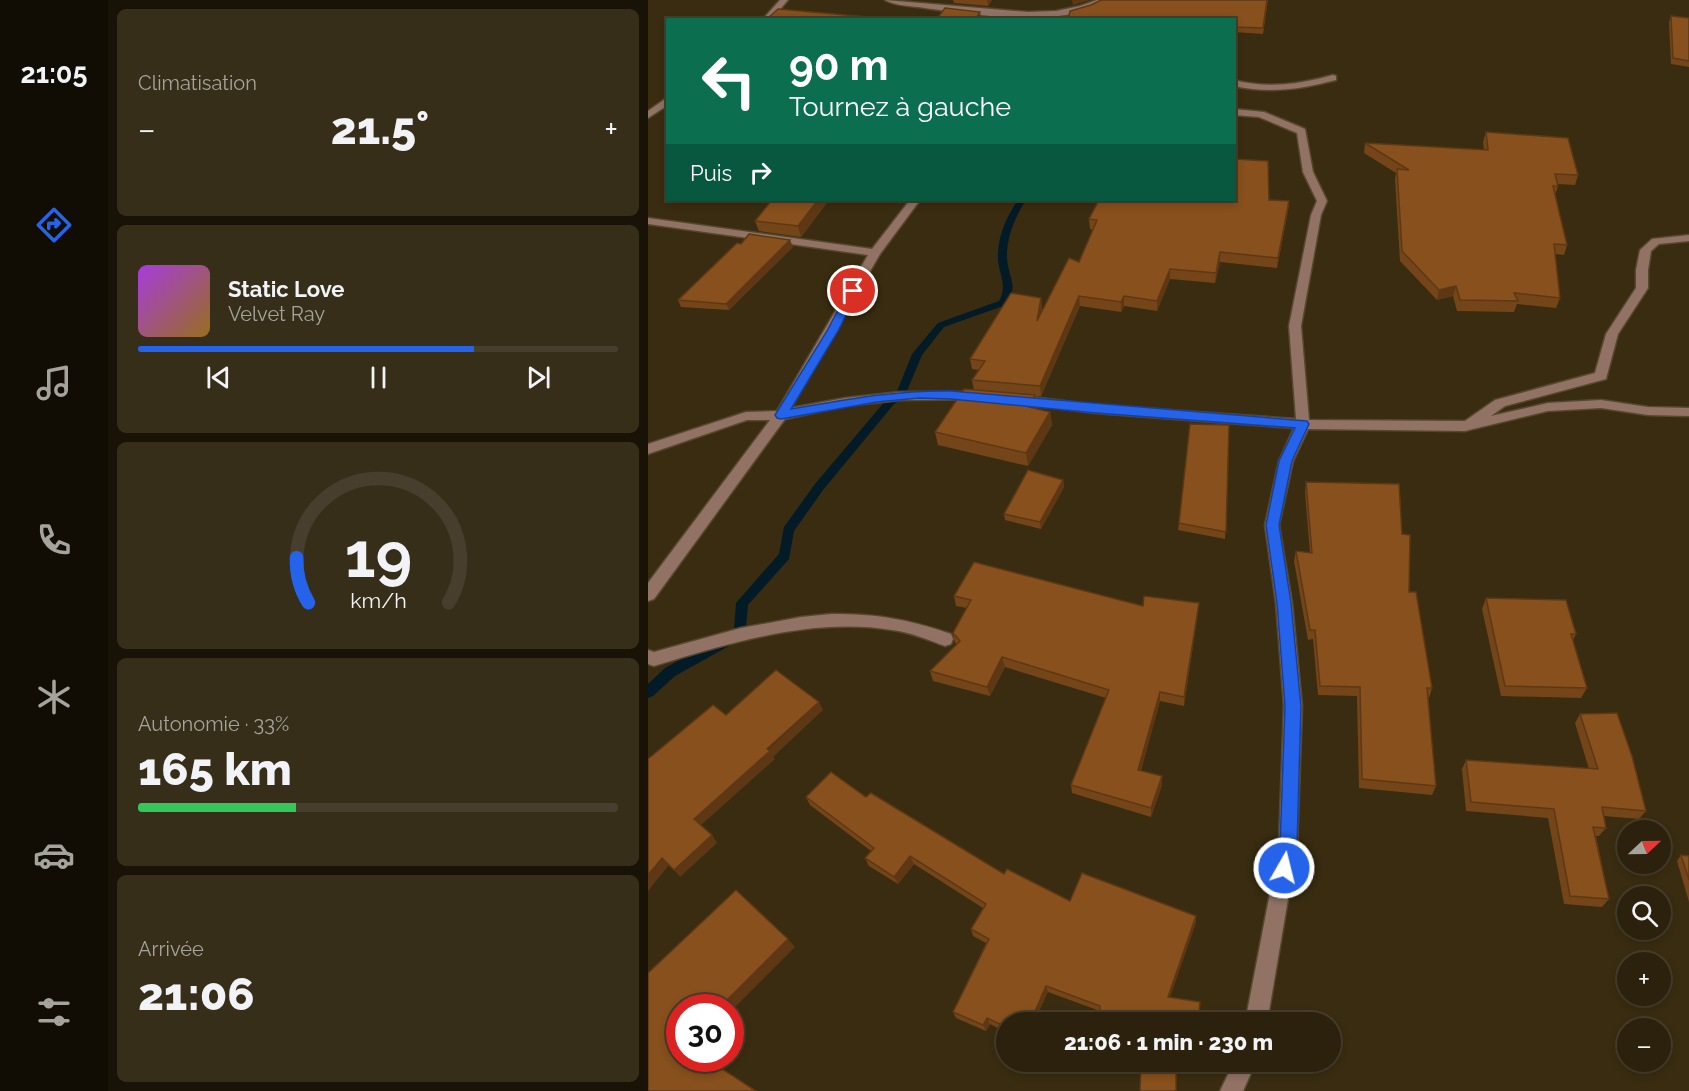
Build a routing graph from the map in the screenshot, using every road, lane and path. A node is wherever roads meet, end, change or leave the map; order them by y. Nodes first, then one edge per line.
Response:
1 (784, 0) edge
2 (889, 0) edge
3 (1104, 0) edge
4 (1047, 5) dead end
5 (1009, 16) edge
6 (768, 18) edge
7 (1333, 78) dead end
8 (1236, 84) edge
9 (666, 101) edge
10 (1236, 112) edge
11 (648, 114) edge
12 (914, 201) edge
13 (648, 221) edge
14 (1689, 238) edge
15 (875, 253) junction
16 (1689, 412) edge
17 (781, 415) junction
18 (1303, 424) junction
19 (1465, 426) junction
20 (648, 449) edge
21 (648, 595) edge
22 (945, 639) dead end
23 (648, 657) edge
24 (1258, 1012) edge
25 (1240, 1072) edge
26 (1231, 1091) edge

1 - 6 street
2 - 5 street
3 - 5 street
4 - 5 street
7 - 8 street
9 - 11 street
10 - 18 street
12 - 15 street
13 - 15 street
14 - 19 street
15 - 17 street
16 - 19 street
17 - 18 street
17 - 20 street
17 - 21 street
18 - 19 street
18 - 24 street
22 - 23 street
25 - 26 street

